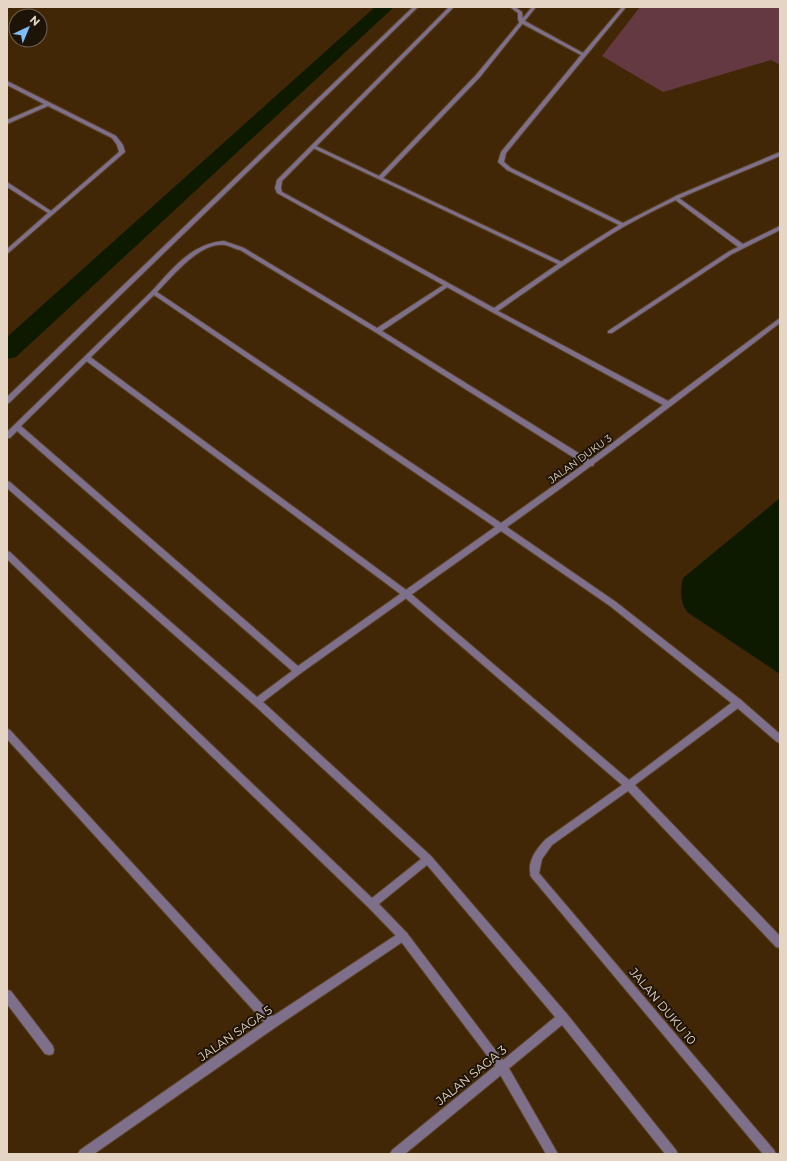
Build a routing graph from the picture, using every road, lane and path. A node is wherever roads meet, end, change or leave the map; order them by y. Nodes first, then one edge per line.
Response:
1 (416, 7) edge
2 (452, 7) edge
3 (512, 7) edge
4 (534, 7) edge
5 (624, 7) edge
6 (521, 21) junction
7 (584, 55) junction
8 (7, 83) edge
9 (48, 104) junction
10 (7, 122) edge
11 (314, 147) junction
12 (780, 154) edge
13 (380, 178) junction
14 (7, 184) edge
15 (676, 198) junction
16 (51, 213) junction
17 (623, 225) junction
18 (780, 228) edge
19 (741, 246) junction
20 (7, 252) edge
21 (562, 264) junction
22 (447, 285) junction
23 (154, 292) junction
24 (494, 311) junction
25 (780, 320) edge
26 (377, 331) junction
27 (610, 332) dead end
28 (87, 358) junction
29 (7, 401) edge
30 (669, 405) junction
31 (16, 426) junction
32 (7, 436) edge
33 (590, 464) junction
34 (7, 484) edge
35 (501, 527) junction
36 (7, 554) edge
37 (406, 594) junction
38 (298, 671) junction
39 (257, 702) junction
40 (738, 703) junction
41 (7, 733) edge
42 (780, 739) edge
43 (629, 785) junction
44 (428, 860) junction
45 (372, 904) junction
46 (403, 936) junction
47 (780, 944) edge
48 (7, 995) edge
49 (564, 1018) junction
50 (272, 1023) junction
51 (49, 1050) dead end
52 (502, 1067) junction
53 (92, 1152) edge
54 (396, 1154) edge
55 (552, 1154) edge
56 (672, 1154) edge
57 (770, 1154) edge

1 - 29 street
2 - 11 street
3 - 6 street
4 - 6 street
5 - 7 street
6 - 7 street
6 - 13 street
7 - 17 street
8 - 9 street
9 - 10 street
9 - 16 street
11 - 13 street
11 - 22 street
12 - 15 street
13 - 21 street
14 - 16 street
15 - 17 street
15 - 19 street
16 - 20 street
17 - 21 street
18 - 19 street
19 - 27 street
21 - 24 street
22 - 24 street
22 - 26 street
23 - 26 street
23 - 28 street
23 - 35 street
24 - 30 street
25 - 30 street, JALAN DUKU 3
26 - 33 street
28 - 31 street
28 - 37 street
30 - 33 street, JALAN DUKU 3
31 - 32 street
31 - 38 street
33 - 35 street, JALAN DUKU 3
34 - 39 street
35 - 37 street, JALAN DUKU 3
35 - 40 street
36 - 45 street
37 - 38 street, JALAN DUKU 3
37 - 43 street
38 - 39 street, JALAN DUKU 3
39 - 44 street
40 - 42 street
40 - 43 street
41 - 50 street
43 - 47 street
43 - 57 street, JALAN DUKU 10
44 - 45 street
44 - 49 street
45 - 46 street
46 - 50 street, JALAN SAGA 5
46 - 52 street
48 - 51 street
49 - 52 street, JALAN SAGA 3
49 - 56 street
50 - 53 street, JALAN SAGA 5
52 - 54 street, JALAN SAGA 3
52 - 55 street

